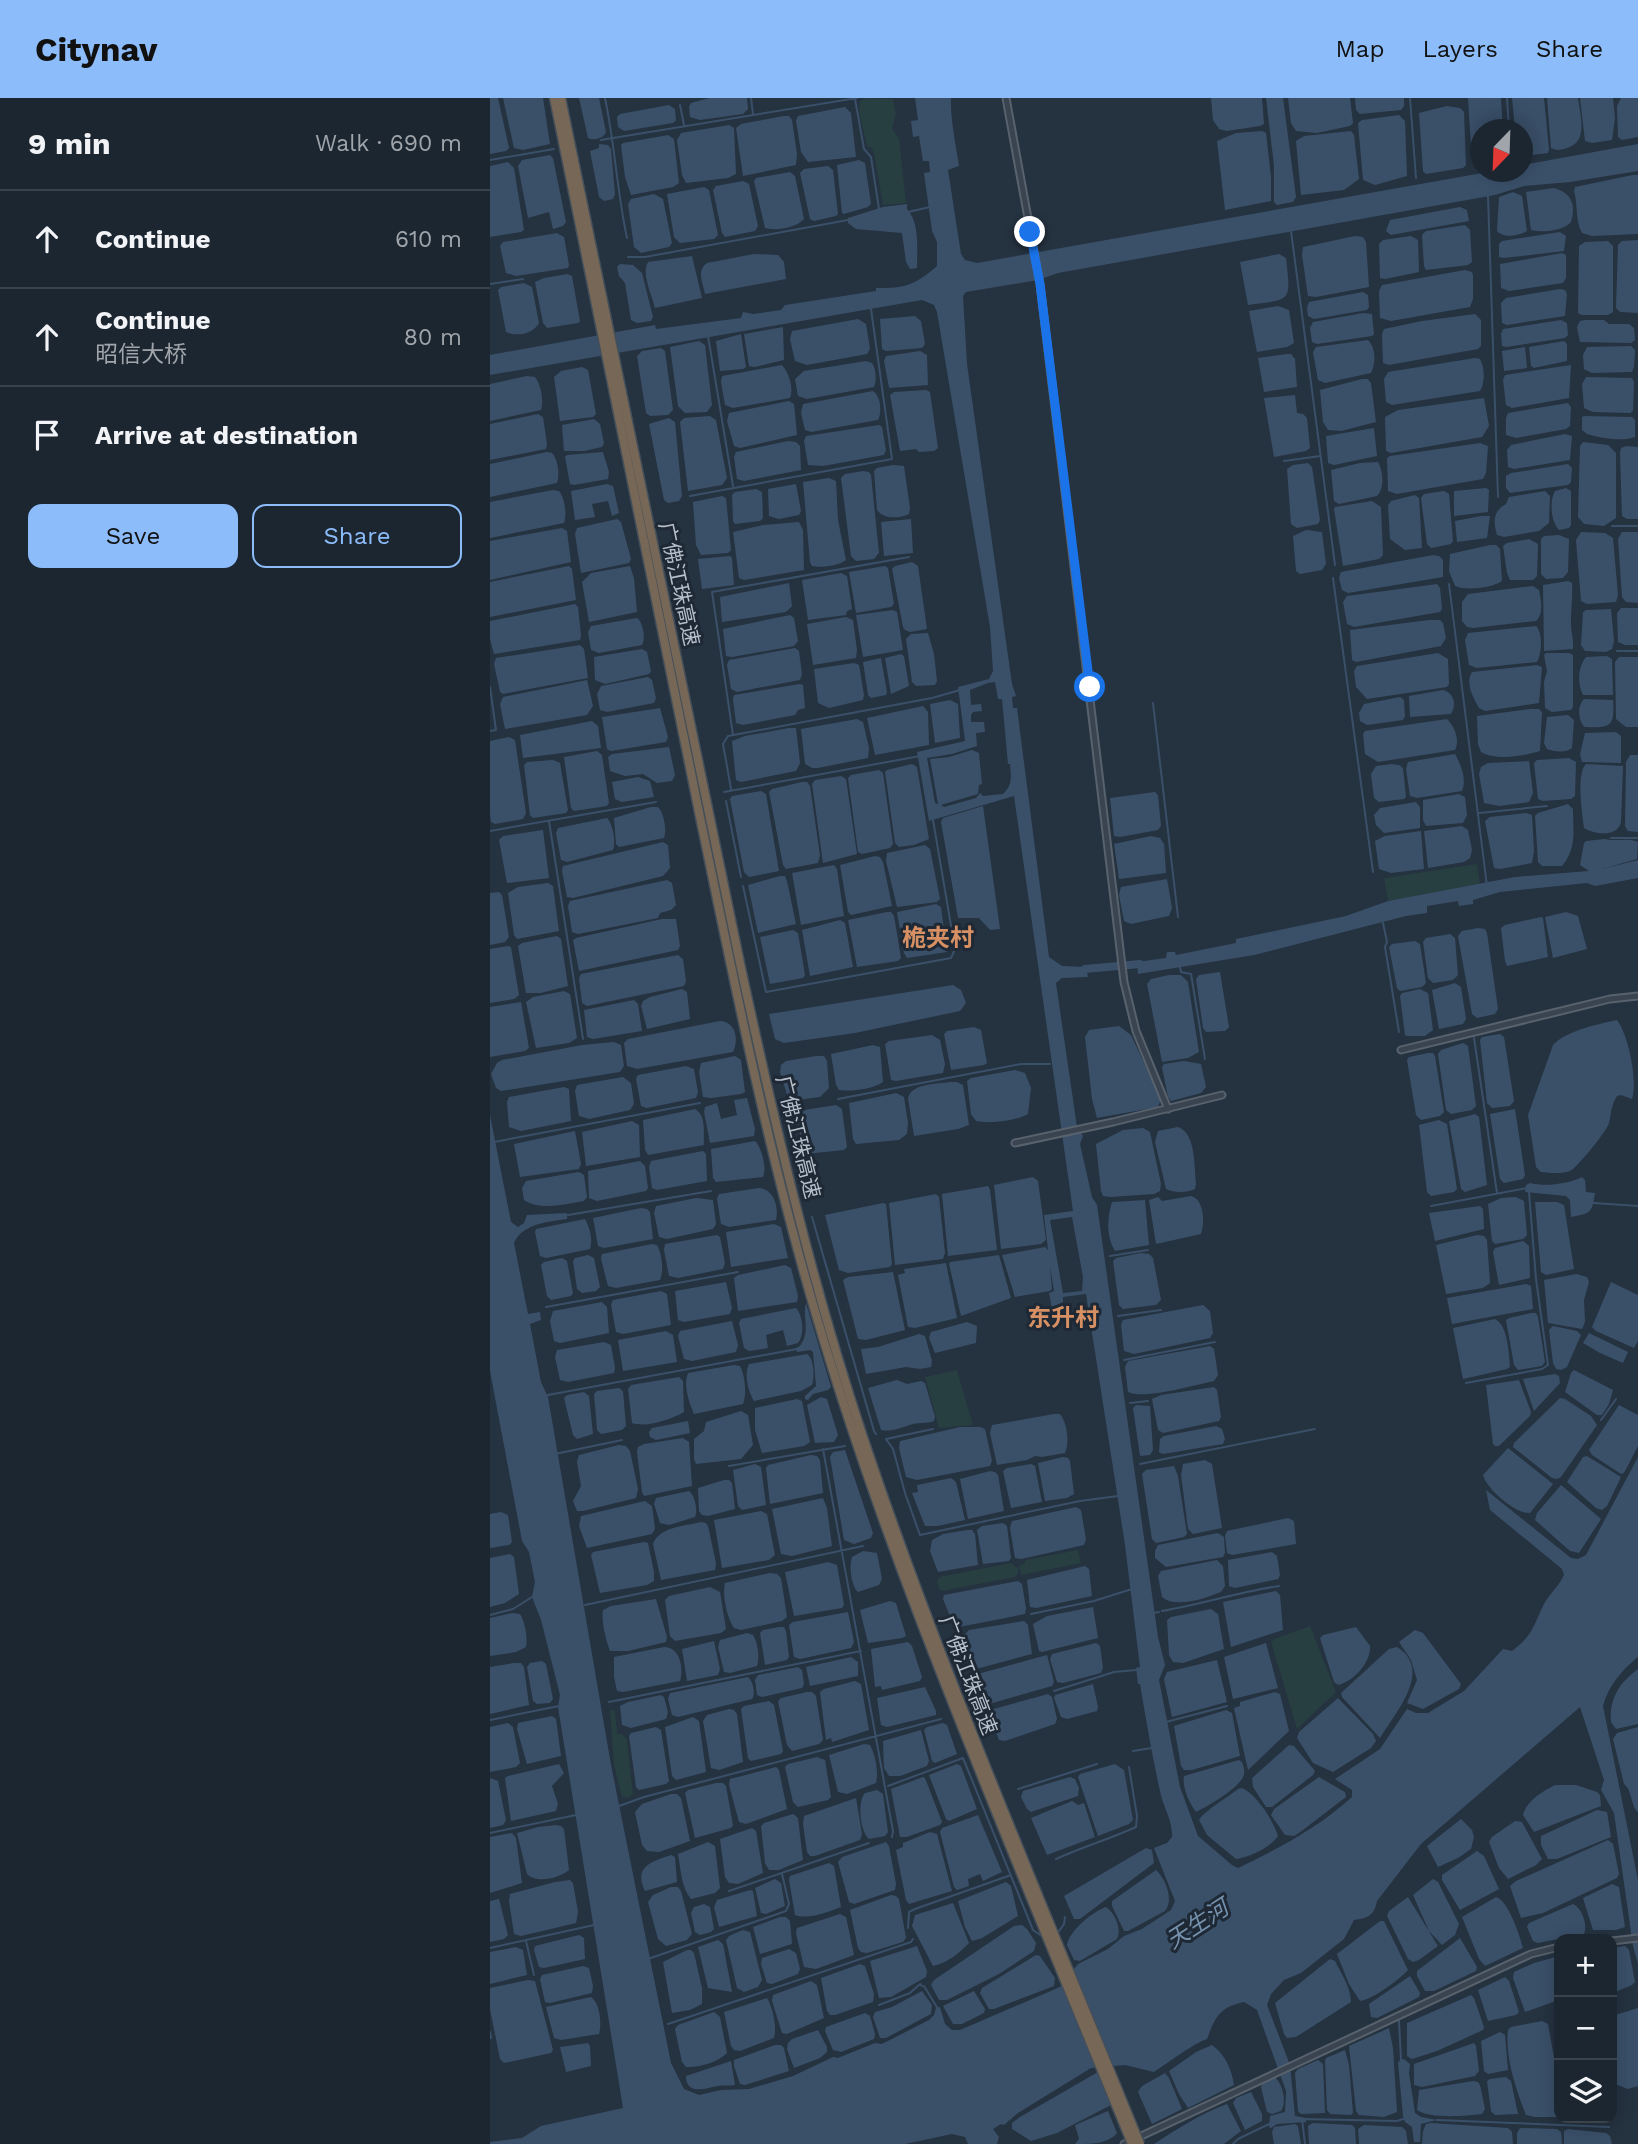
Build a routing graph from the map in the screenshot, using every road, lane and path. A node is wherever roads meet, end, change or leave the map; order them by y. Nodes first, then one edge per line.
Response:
1 (554, 98) edge
2 (561, 98) edge
3 (1006, 98) edge
4 (602, 316) junction
5 (1638, 996) edge
6 (1401, 1050) dead end
7 (1222, 1095) dead end
8 (1168, 1109) junction
9 (1015, 1143) dead end
10 (1046, 1923) junction
11 (1638, 1938) edge
12 (1617, 1941) edge
13 (1554, 1948) edge
14 (1124, 2144) edge
15 (1132, 2144) edge
16 (1140, 2144) edge

1 - 4 highway, 广佛江珠高速
2 - 4 highway, 广佛江珠高速
3 - 8 street
4 - 10 highway, 广佛江珠高速
5 - 6 street
7 - 8 street
8 - 9 street
10 - 15 highway, 广佛江珠高速, bridge
10 - 16 highway, 广佛江珠高速, bridge
11 - 12 street
13 - 14 street

